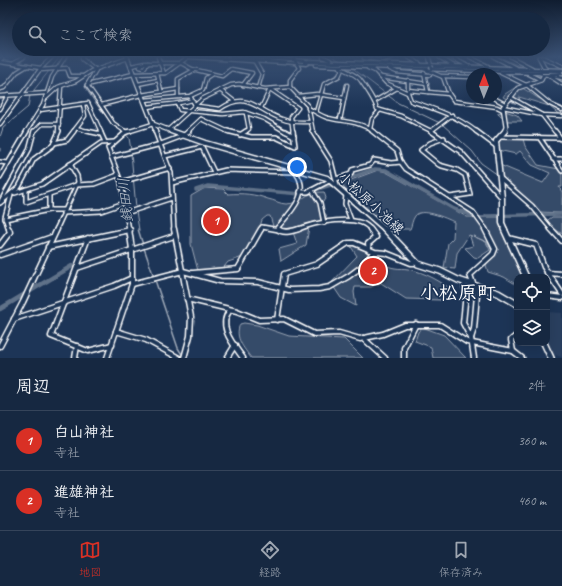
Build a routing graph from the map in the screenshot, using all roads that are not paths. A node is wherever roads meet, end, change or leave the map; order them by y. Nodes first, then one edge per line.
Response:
1 (157, 73) edge
2 (543, 73) edge
3 (16, 74) edge
4 (38, 74) edge
5 (54, 74) edge
6 (69, 74) edge
7 (87, 74) edge
8 (93, 74) edge
9 (134, 74) junction
10 (141, 74) edge
11 (187, 74) edge
12 (212, 74) joint
13 (225, 74) edge
14 (251, 74) edge
15 (262, 74) edge
16 (295, 74) edge
17 (340, 74) edge
18 (353, 74) edge
19 (377, 74) edge
20 (420, 74) edge
21 (424, 74) junction
22 (433, 74) edge
23 (459, 74) edge
24 (503, 74) edge
25 (528, 74) edge
26 (545, 74) edge
27 (553, 74) edge
28 (82, 76) junction
29 (442, 76) junction
30 (550, 76) junction
31 (380, 77) junction
32 (462, 77) junction
33 (466, 77) edge
34 (562, 78) edge
35 (158, 80) junction
36 (408, 80) junction
37 (542, 80) junction
38 (138, 84) junction
39 (427, 84) junction
40 (562, 84) edge
41 (87, 85) junction
42 (243, 85) junction
43 (347, 85) dead end
44 (61, 86) junction
45 (527, 86) junction
46 (290, 87) junction
47 (258, 88) junction
48 (397, 88) junction
49 (0, 89) edge
50 (178, 89) junction
51 (270, 89) junction
52 (161, 90) junction
53 (220, 90) junction
54 (408, 91) junction
55 (428, 92) junction
56 (47, 93) junction
57 (23, 94) junction
58 (320, 94) junction
59 (449, 94) junction
60 (8, 95) junction
61 (141, 95) junction
62 (1, 96) edge
63 (178, 96) junction
64 (190, 96) junction
65 (298, 96) junction
66 (510, 97) junction
67 (344, 98) junction
68 (45, 99) junction
69 (0, 100) edge
70 (144, 100) junction
71 (192, 100) junction
72 (234, 101) junction
73 (375, 101) junction
74 (82, 104) junction
75 (500, 104) edge
76 (100, 105) junction
77 (178, 105) junction
78 (195, 105) junction
79 (59, 107) junction
80 (146, 107) junction
81 (503, 107) junction
82 (261, 108) junction
83 (308, 108) junction
84 (0, 109) edge
85 (40, 110) junction
86 (380, 110) junction
87 (562, 110) edge
88 (187, 112) junction
89 (316, 112) junction
90 (203, 113) junction
91 (246, 113) junction
92 (271, 114) junction
93 (452, 115) junction
94 (542, 115) junction
95 (562, 116) edge
96 (201, 119) junction
97 (264, 119) junction
98 (340, 120) junction
99 (291, 122) junction
100 (310, 122) junction
101 (0, 124) edge
102 (59, 124) junction
103 (154, 124) junction
104 (76, 128) junction
105 (168, 129) junction
106 (370, 129) junction
107 (431, 131) junction
108 (124, 132) junction
109 (101, 134) junction
110 (184, 135) junction
111 (240, 135) junction
112 (294, 136) junction
113 (500, 137) junction
114 (539, 137) junction
115 (444, 138) junction
116 (561, 139) edge
117 (105, 142) junction
118 (114, 142) junction
119 (54, 143) junction
120 (161, 144) junction
121 (496, 146) junction
122 (165, 156) junction
123 (111, 157) junction
124 (553, 159) junction
125 (562, 159) edge
126 (0, 162) edge
127 (401, 162) junction
128 (7, 163) junction
129 (70, 164) junction
130 (289, 166) junction
131 (170, 168) junction
132 (562, 171) edge
133 (214, 172) junction
134 (295, 172) junction
135 (118, 176) junction
136 (0, 177) edge
137 (500, 178) junction
138 (336, 179) junction
139 (331, 180) junction
140 (121, 182) junction
141 (172, 183) junction
142 (76, 185) junction
143 (337, 186) junction
144 (26, 189) junction
145 (314, 191) junction
146 (12, 194) junction
147 (300, 194) junction
148 (346, 194) junction
149 (49, 195) junction
150 (450, 197) junction
151 (172, 198) junction
152 (502, 198) junction
153 (0, 203) edge
154 (124, 203) junction
155 (49, 210) junction
156 (64, 212) junction
157 (126, 213) junction
158 (5, 219) junction
159 (351, 220) junction
160 (324, 223) junction
161 (277, 228) junction
162 (130, 230) junction
163 (556, 234) junction
164 (174, 236) junction
165 (52, 237) junction
166 (562, 237) edge
167 (88, 238) junction
168 (507, 238) junction
169 (562, 241) edge
170 (0, 245) edge
171 (48, 247) junction
172 (132, 249) junction
173 (371, 250) junction
174 (0, 255) edge
175 (414, 260) junction
176 (77, 268) junction
177 (181, 270) junction
178 (192, 273) junction
179 (547, 273) junction
180 (525, 274) edge
181 (562, 274) edge
182 (132, 278) junction
183 (464, 282) junction
184 (132, 284) junction
185 (474, 285) junction
186 (282, 287) junction
187 (562, 294) edge
188 (550, 296) edge
189 (562, 298) edge
190 (187, 299) junction
191 (514, 302) edge
192 (63, 303) junction
193 (230, 310) junction
194 (14, 319) junction
195 (277, 320) junction
196 (416, 324) junction
197 (116, 332) junction
198 (363, 338) junction
199 (514, 338) edge
200 (471, 340) junction
201 (112, 345) junction
202 (235, 345) junction
203 (0, 346) edge
204 (77, 346) junction
205 (545, 346) edge
206 (513, 351) junction
207 (185, 357) edge
208 (74, 358) edge
209 (107, 358) edge
210 (179, 358) edge
211 (227, 358) edge
212 (244, 358) edge
213 (384, 358) edge
214 (404, 358) edge
215 (474, 358) edge
216 (522, 358) edge
217 (551, 358) edge
218 (555, 358) edge

1 - 35 street
2 - 37 main road
3 - 49 street
4 - 57 street
5 - 56 street
6 - 28 street
7 - 28 street
8 - 41 street
9 - 10 street
9 - 38 main road
9 - 41 street
11 - 50 street
12 - 13 street
12 - 64 street
14 - 42 street
15 - 47 street
16 - 46 street
17 - 58 street
18 - 73 street
19 - 31 street
20 - 21 street
21 - 29 street
21 - 39 street
22 - 29 street
23 - 32 street
24 - 45 street
25 - 37 street
26 - 30 street
27 - 30 street
28 - 44 street
29 - 32 street
29 - 59 street
30 - 34 street
30 - 40 street
31 - 36 street
31 - 48 street
32 - 33 street
35 - 38 street
35 - 52 street
36 - 39 street
36 - 54 street
37 - 45 main road
38 - 61 main road
39 - 55 street
41 - 76 street
42 - 47 street
42 - 53 street
43 - 67 street
44 - 68 street
44 - 79 street
45 - 66 main road
45 - 87 street
46 - 51 street
46 - 65 street
47 - 51 street
48 - 54 street
48 - 73 street
50 - 52 street
50 - 63 street
51 - 82 street
51 - 99 street
52 - 61 street
53 - 72 street
53 - 78 street
54 - 55 street
54 - 93 street
55 - 59 street
56 - 57 street
56 - 68 street
57 - 60 street
57 - 101 street
58 - 65 street
58 - 67 street
58 - 89 street
59 - 81 street
60 - 62 street
60 - 84 street
61 - 70 main road
61 - 76 street
62 - 69 street
63 - 64 street
63 - 70 street
64 - 71 street
65 - 83 street
66 - 81 main road
66 - 94 street
67 - 98 street
68 - 85 street
70 - 80 main road
71 - 77 street
71 - 78 street
72 - 78 street
72 - 82 street
73 - 86 street
74 - 79 street
74 - 104 street
74 - 109 street
75 - 81 street
76 - 108 street
77 - 80 street
77 - 88 street
78 - 88 street
79 - 85 street
79 - 102 street
80 - 103 main road
81 - 94 street
81 - 113 main road
82 - 92 street
83 - 89 street
83 - 100 street
85 - 128 street
86 - 106 street
86 - 107 street
88 - 90 street
88 - 105 street
89 - 98 street
90 - 91 street
90 - 96 street
91 - 97 street
91 - 111 street
92 - 97 street
92 - 99 street
93 - 107 street
93 - 121 street
94 - 95 street
94 - 116 street
96 - 110 street
96 - 111 street
97 - 112 street
98 - 106 street
99 - 100 street
99 - 112 street
100 - 138 street
102 - 119 street
102 - 153 street
103 - 105 main road, 小松原小池線
103 - 108 street
103 - 120 street
104 - 109 street
104 - 119 street
105 - 110 main road, 小松原小池線
106 - 127 street
107 - 115 street
108 - 118 street
109 - 117 street
110 - 120 street
110 - 130 main road, 小松原小池線
111 - 112 street
113 - 114 street
113 - 121 main road
114 - 116 street
114 - 124 street
115 - 150 street
115 - 152 street
117 - 118 street
117 - 129 street
118 - 123 street
119 - 146 street
120 - 122 street
120 - 123 street
121 - 137 main road
122 - 131 street
122 - 133 street
123 - 135 street
124 - 125 street
124 - 132 street
126 - 128 street
127 - 138 street
127 - 150 street
128 - 136 street
129 - 142 street
129 - 144 street
130 - 134 street
130 - 139 main road, 小松原小池線
131 - 140 street
131 - 141 street
133 - 134 street
133 - 141 street
134 - 147 street
135 - 140 street
135 - 142 street
137 - 152 main road
137 - 163 street
138 - 143 street
139 - 143 main road, 小松原小池線
139 - 145 street
140 - 154 street
141 - 151 street
142 - 149 street
142 - 156 street
143 - 148 main road, 小松原小池線
144 - 146 street
144 - 149 street
145 - 147 street
145 - 160 street
146 - 153 street
146 - 158 street
147 - 161 street
148 - 159 street
148 - 175 main road, 小松原小池線
149 - 155 street
150 - 185 street
151 - 157 street
151 - 164 street
152 - 168 main road
154 - 156 street
154 - 157 street
155 - 156 street
155 - 158 street
156 - 165 street
157 - 162 street
158 - 170 street
159 - 160 street
159 - 173 street
160 - 161 street
161 - 178 street
162 - 167 street
162 - 172 street
163 - 166 street
163 - 169 street
164 - 172 street
164 - 177 street
165 - 171 street
165 - 174 street
167 - 171 street
167 - 176 street
168 - 179 street
168 - 180 main road
171 - 194 street
172 - 176 street
172 - 182 street
173 - 175 street
173 - 186 street
173 - 186 street
175 - 183 main road, 小松原小池線
176 - 192 street
177 - 178 street
177 - 184 street
177 - 190 street
178 - 186 street
179 - 181 street
179 - 187 street
182 - 184 street
182 - 192 street
183 - 185 main road, 小松原小池線
183 - 200 street
184 - 197 street
185 - 191 main road, 小松原小池線
185 - 200 street
186 - 195 street
188 - 189 street
190 - 193 street
190 - 207 street
192 - 194 street
192 - 204 street
193 - 195 street
193 - 202 street
194 - 203 street
195 - 198 street
196 - 198 street
196 - 200 street
196 - 214 street
197 - 201 street
197 - 210 street
198 - 213 street
199 - 206 street
200 - 206 street
200 - 215 street
201 - 204 street
201 - 209 street
202 - 211 street
202 - 212 street
204 - 208 street
205 - 217 main road
206 - 216 street
217 - 218 street

